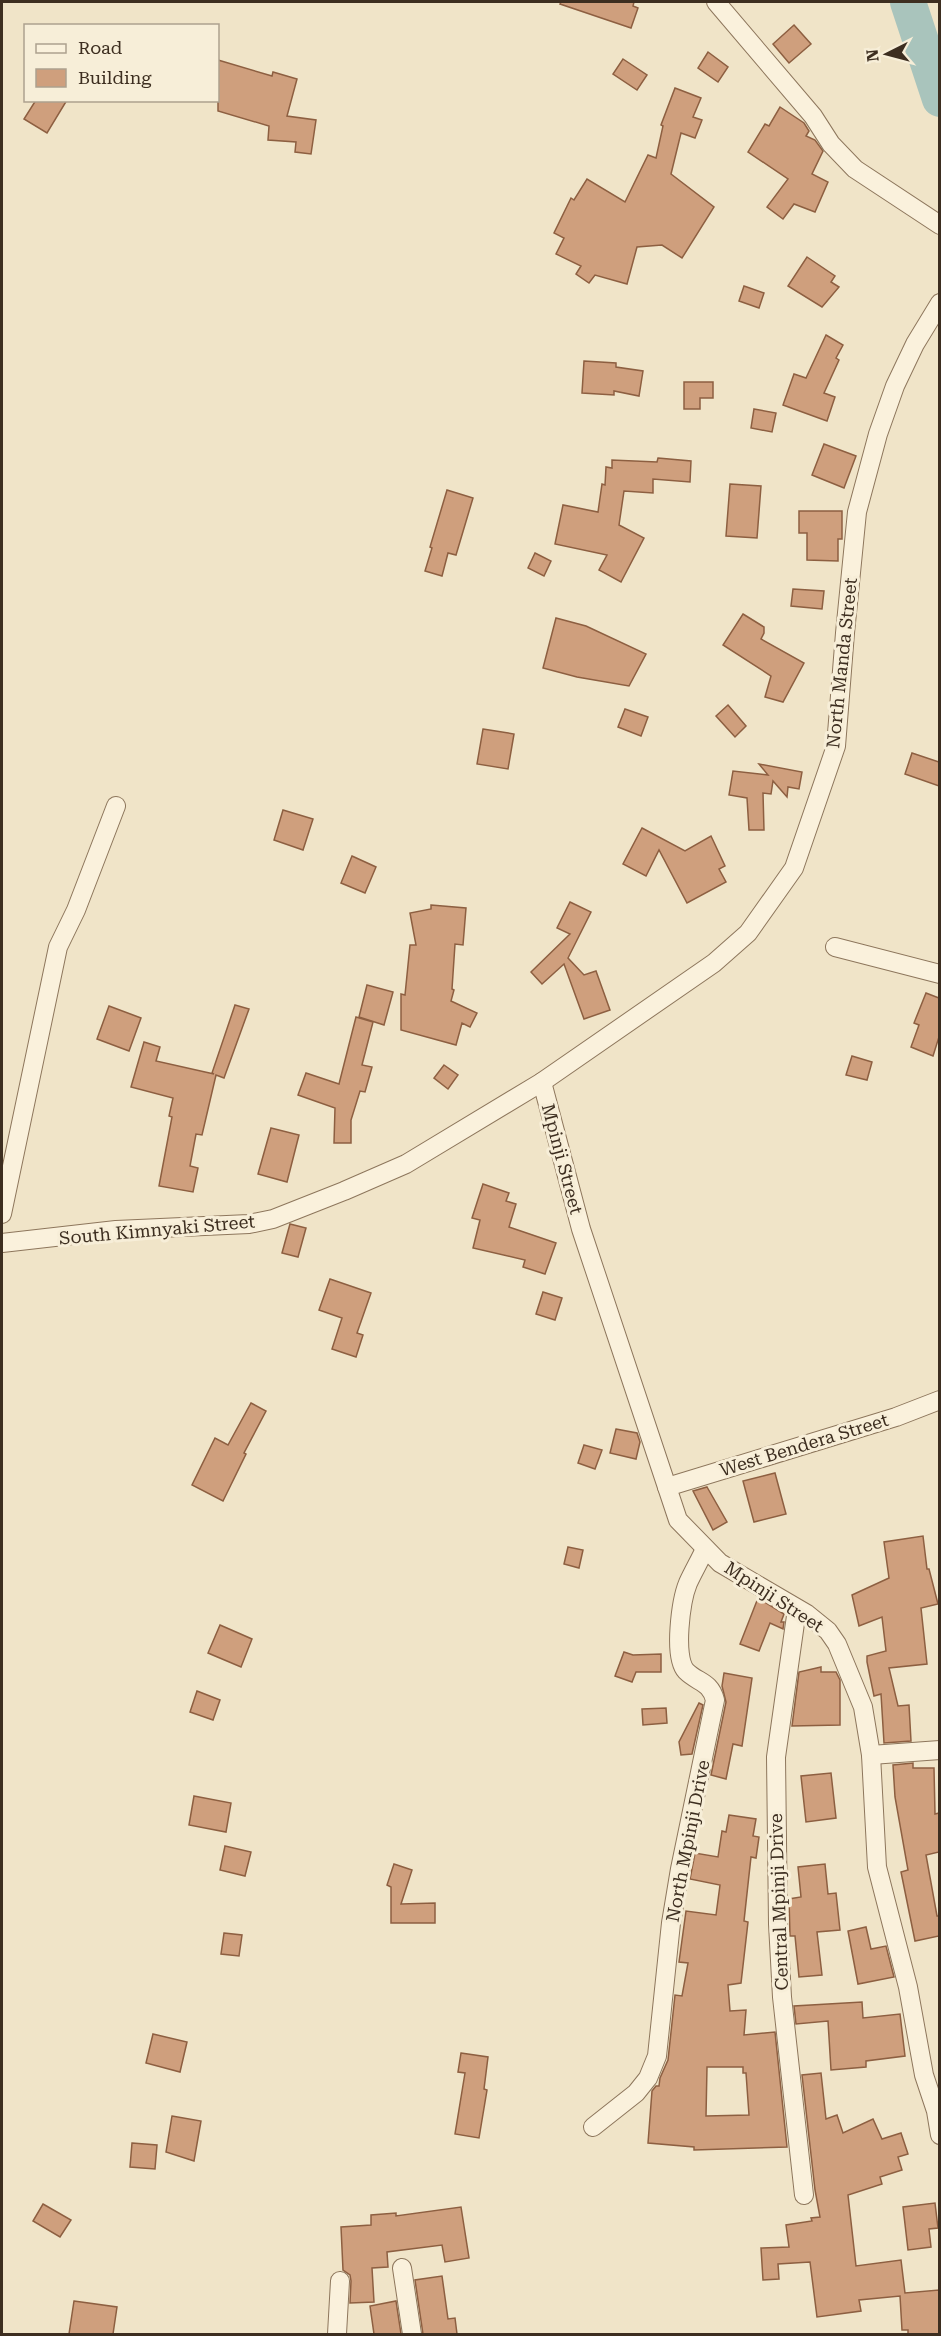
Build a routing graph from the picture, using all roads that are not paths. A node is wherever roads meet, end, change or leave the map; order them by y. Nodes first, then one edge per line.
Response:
1 (716, 2) edge
2 (939, 225) edge
3 (939, 303) edge
4 (116, 806) dead end
5 (835, 947) dead end
6 (939, 974) edge
7 (563, 1067) joint
8 (542, 1082) junction
9 (2, 1214) edge
10 (2, 1243) edge
11 (939, 1400) edge
12 (667, 1487) junction
13 (705, 1549) junction
14 (798, 1610) junction
15 (939, 1750) edge
16 (871, 1755) junction
17 (938, 2111) edge
18 (593, 2127) dead end
19 (939, 2135) edge
20 (804, 2195) dead end
21 (402, 2268) dead end
22 (340, 2281) dead end
23 (337, 2334) edge
24 (412, 2334) edge

1 - 2 street
3 - 7 street, North Manda Street
4 - 9 street
5 - 6 street
7 - 8 street, South Kimnyaki Street
8 - 10 street, South Kimnyaki Street
8 - 12 street, Mpinji Street
11 - 12 street, West Bendera Street
12 - 13 street, Mpinji Street
13 - 14 street, Mpinji Street
13 - 18 street, North Mpinji Drive
14 - 16 street, Mpinji Street
14 - 20 street, Central Mpinji Drive
15 - 16 street
16 - 17 street, Mpinji Street
17 - 19 street, Mpinji Street
21 - 24 street
22 - 23 street

